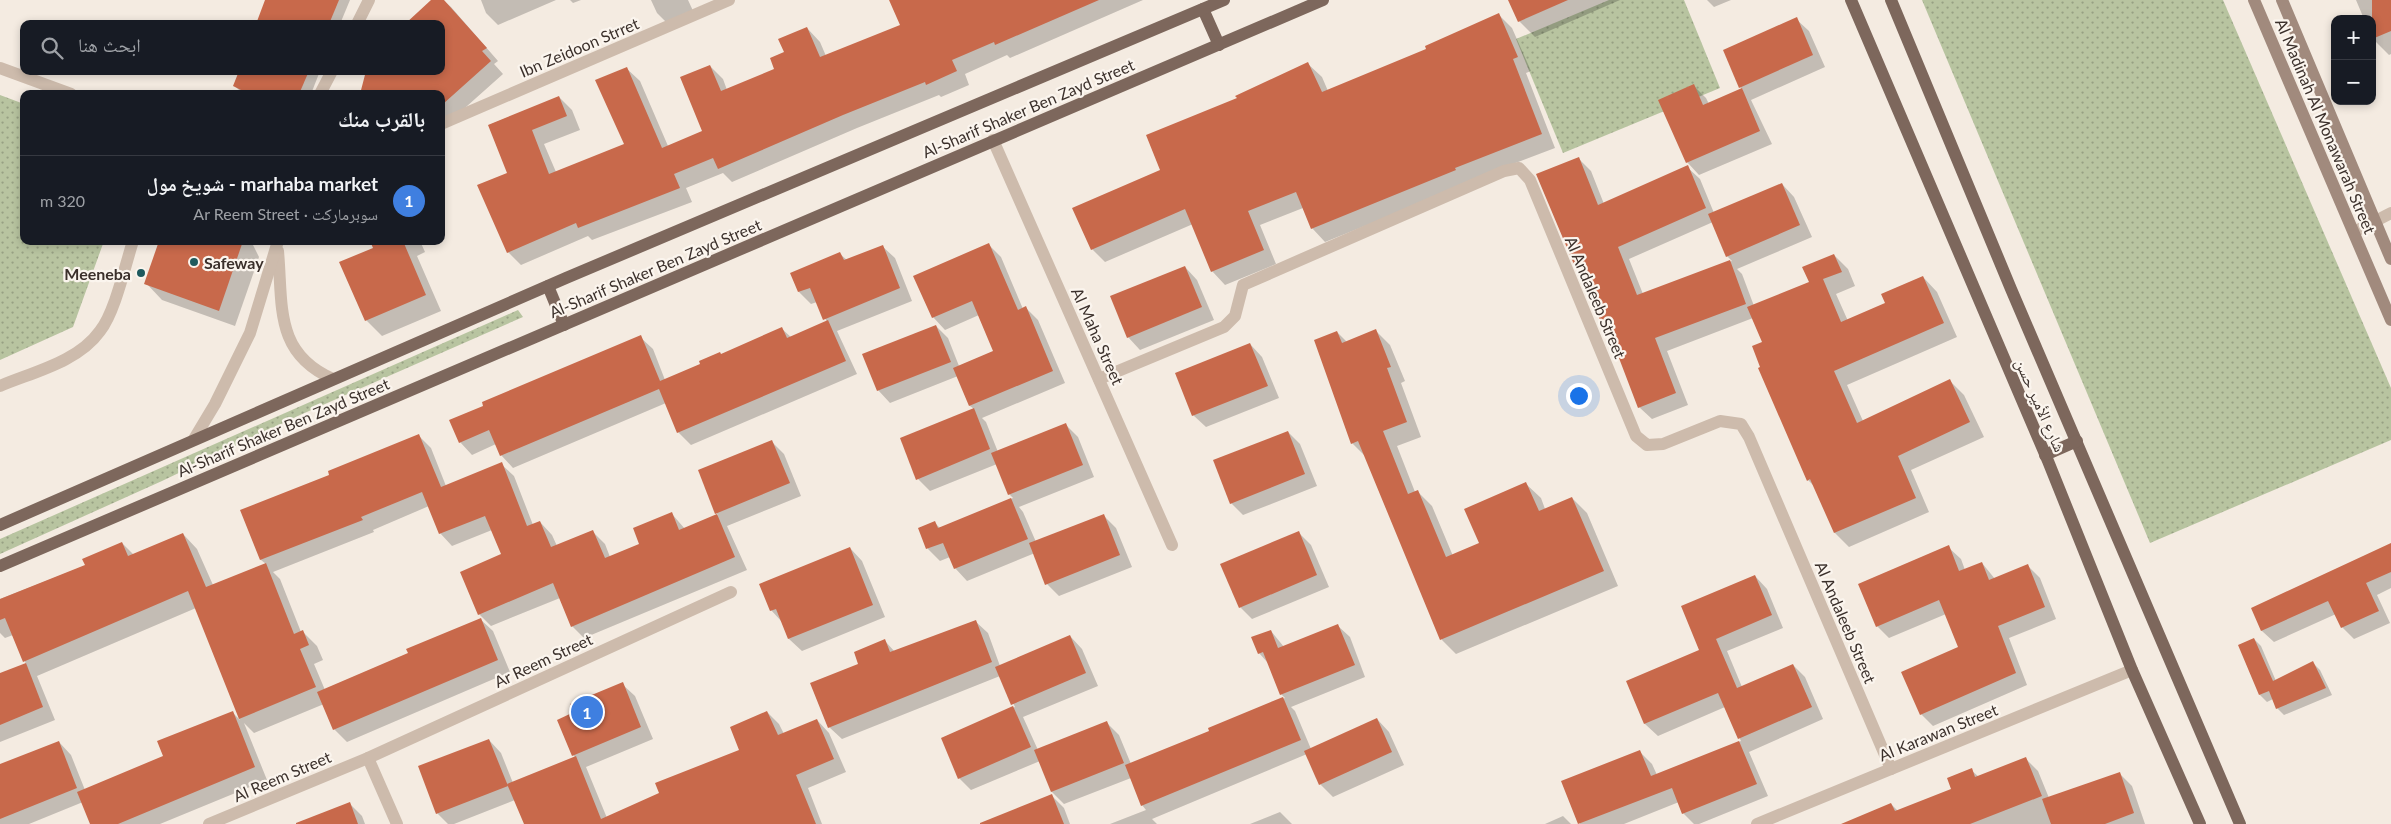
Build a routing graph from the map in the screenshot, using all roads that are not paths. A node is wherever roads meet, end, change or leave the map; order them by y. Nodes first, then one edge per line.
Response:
1 (369, 0) edge
2 (729, 0) edge
3 (1224, 0) edge
4 (1323, 0) edge
5 (1851, 0) edge
6 (1891, 0) edge
7 (2254, 0) edge
8 (2282, 0) edge
9 (1203, 9) junction
10 (359, 20) edge
11 (1220, 44) junction
12 (0, 68) edge
13 (330, 75) edge
14 (60, 90) edge
15 (322, 90) edge
16 (445, 122) edge
17 (994, 140) junction
18 (2391, 212) edge
19 (2374, 220) junction
20 (2354, 232) junction
21 (132, 245) edge
22 (277, 245) edge
23 (278, 245) edge
24 (2391, 259) edge
25 (548, 286) junction
26 (2391, 320) edge
27 (564, 325) junction
28 (333, 379) junction
29 (1099, 379) junction
30 (0, 386) edge
31 (194, 439) junction
32 (2077, 441) junction
33 (2045, 455) junction
34 (0, 525) edge
35 (1172, 544) dead end
36 (0, 566) edge
37 (731, 592) dead end
38 (2132, 670) junction
39 (368, 758) junction
40 (1891, 769) junction
41 (209, 824) edge
42 (397, 824) edge
43 (1757, 824) edge
44 (2200, 824) edge
45 (2240, 824) edge

1 - 10 street
2 - 16 street, Ibn Zeidoon Strret
3 - 9 main road, Al-Sharif Shaker Ben Zayd Street
4 - 11 main road, Al-Sharif Shaker Ben Zayd Street
5 - 33 main road, شارع الأمير حسن
6 - 32 main road, شارع الأمير حسن
7 - 20 main road, Al Madinah Al Monawarah Street
8 - 19 main road, Al Madinah Al Monawarah Street
9 - 11 main road
9 - 25 main road, Al-Sharif Shaker Ben Zayd Street
11 - 17 main road, Al-Sharif Shaker Ben Zayd Street
12 - 14 street
13 - 15 street
17 - 27 main road, Al-Sharif Shaker Ben Zayd Street
17 - 29 street, Al Maha Street
18 - 19 street
19 - 20 street
19 - 24 main road, Al Madinah Al Monawarah Street
20 - 26 main road, Al Madinah Al Monawarah Street
21 - 30 street
22 - 31 street
23 - 28 street
25 - 27 main road
25 - 28 main road, Al-Sharif Shaker Ben Zayd Street
27 - 36 main road, Al-Sharif Shaker Ben Zayd Street
28 - 31 main road, Al-Sharif Shaker Ben Zayd Street
29 - 35 street, Al Maha Street
29 - 40 street, Al Andaleeb Street
31 - 34 main road, Al-Sharif Shaker Ben Zayd Street
32 - 33 main road
32 - 45 main road, شارع الأمير حسن
33 - 38 main road, شارع الأمير حسن
37 - 39 street, Ar Reem Street
38 - 40 street, Al Karawan Street
38 - 44 main road, شارع الأمير حسن
39 - 41 street, Al Reem Street
39 - 42 street
40 - 43 street, Al Karawan Street

